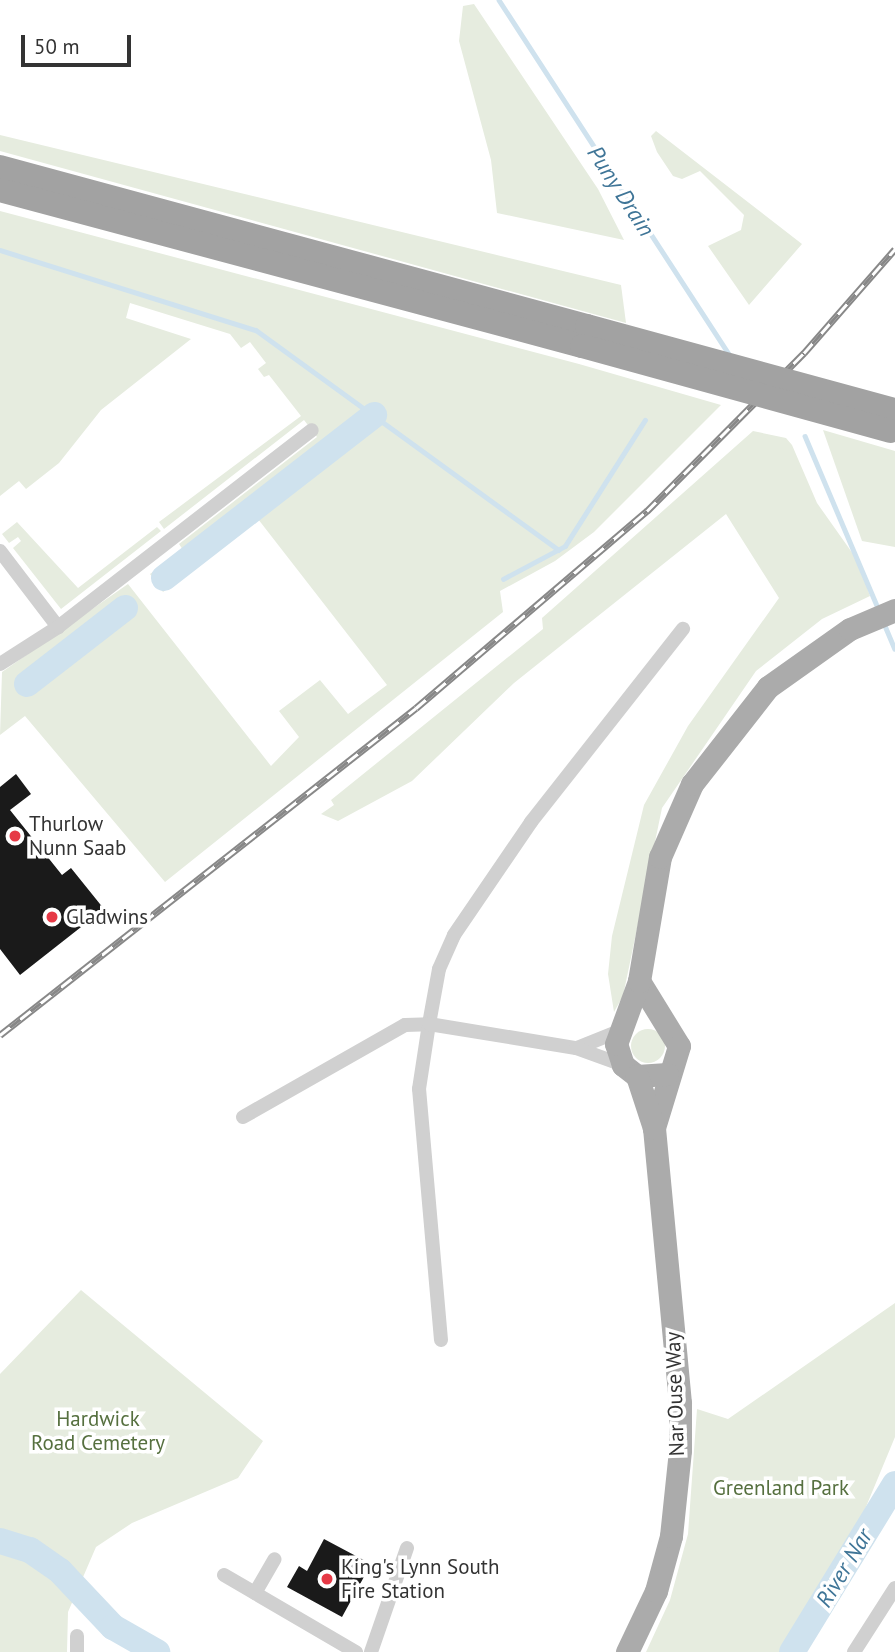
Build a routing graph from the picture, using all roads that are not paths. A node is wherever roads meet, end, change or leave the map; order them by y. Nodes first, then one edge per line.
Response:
1 (0, 167) edge
2 (0, 190) edge
3 (584, 336) junction
4 (894, 424) edge
5 (313, 430) dead end
6 (0, 551) edge
7 (895, 610) edge
8 (58, 627) junction
9 (684, 629) dead end
10 (0, 664) edge
11 (639, 981) junction
12 (659, 1018) junction
13 (429, 1024) junction
14 (623, 1026) junction
15 (576, 1048) junction
16 (630, 1071) junction
17 (667, 1074) junction
18 (243, 1117) dead end
19 (654, 1128) junction
20 (441, 1339) dead end
21 (407, 1548) dead end
22 (275, 1559) dead end
23 (224, 1576) dead end
24 (895, 1588) edge
25 (256, 1593) junction
26 (77, 1636) dead end
27 (77, 1652) edge
28 (356, 1652) edge
29 (370, 1652) edge
30 (627, 1652) edge
31 (854, 1652) edge

1 - 3 highway
2 - 3 highway
3 - 4 highway, bridge
5 - 8 street
6 - 8 street
7 - 11 main road, Nar Ouse Way
8 - 10 street
9 - 13 street
11 - 12 main road, Nar Ouse Way
11 - 14 main road, Nar Ouse Way
12 - 14 main road
12 - 17 main road, Nar Ouse Way
13 - 15 street
13 - 18 street
13 - 20 street
14 - 15 street
14 - 16 main road, Nar Ouse Way
15 - 16 street
16 - 17 main road
16 - 19 main road, Nar Ouse Way
17 - 19 main road, Nar Ouse Way
19 - 30 main road, Nar Ouse Way
21 - 29 street
22 - 25 street
23 - 25 street
24 - 31 street
25 - 28 street
26 - 27 street

